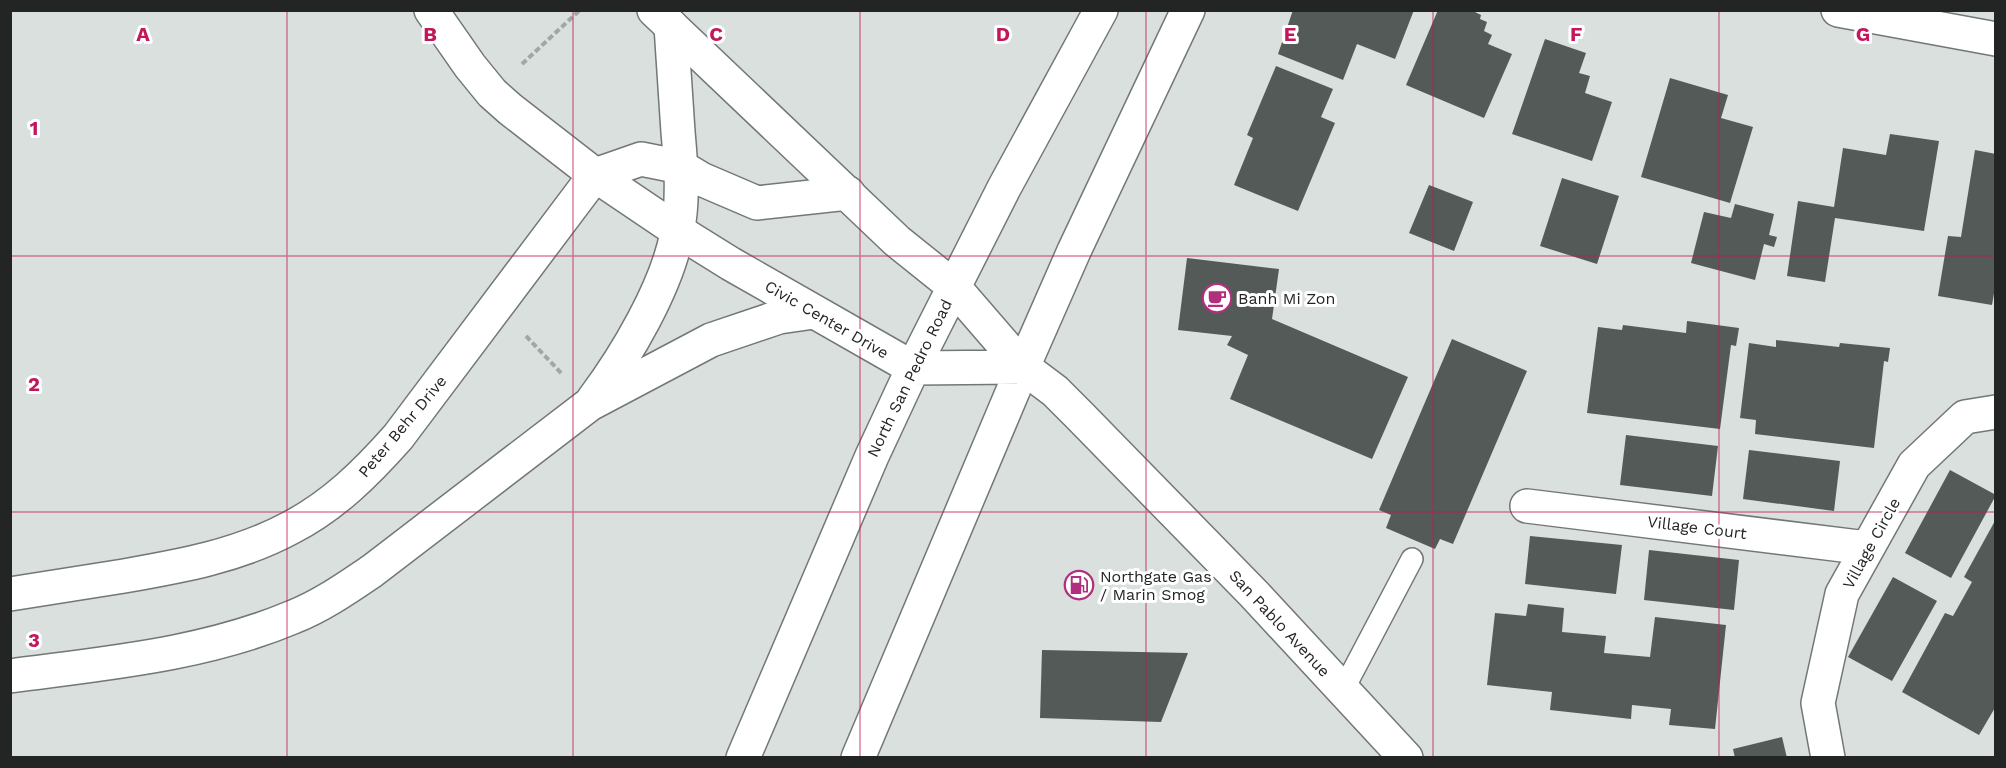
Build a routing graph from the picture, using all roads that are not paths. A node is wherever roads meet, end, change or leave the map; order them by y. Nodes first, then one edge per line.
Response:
1 (431, 10) edge
2 (1101, 10) edge
3 (1188, 10) edge
4 (1838, 10) edge
5 (663, 18) edge
6 (1995, 39) edge
7 (681, 167) junction
8 (595, 175) junction
9 (848, 193) junction
10 (678, 231) junction
11 (953, 286) junction
12 (814, 312) junction
13 (1023, 367) junction
14 (913, 368) junction
15 (590, 404) junction
16 (1995, 412) edge
17 (1527, 506) dead end
18 (1867, 548) junction
19 (1412, 559) dead end
20 (10, 594) edge
21 (10, 676) edge
22 (1343, 690) junction
23 (743, 758) edge
24 (858, 758) edge
25 (1406, 758) edge
26 (1828, 758) edge

1 - 8 street, Civic Center Drive
2 - 11 street, North San Pedro Road
3 - 13 street
4 - 6 street
5 - 7 street
5 - 9 street
7 - 8 street
7 - 9 street
7 - 10 street
8 - 10 street, Civic Center Drive
8 - 20 street, Peter Behr Drive
9 - 11 street
10 - 12 street, Civic Center Drive
10 - 15 street
11 - 13 street
11 - 14 street, North San Pedro Road
12 - 14 street, Civic Center Drive
12 - 15 street
13 - 14 street
13 - 22 street, San Pablo Avenue
13 - 24 street
14 - 23 street, North San Pedro Road
15 - 21 street
16 - 18 street, Village Circle
17 - 18 street, Village Court
18 - 26 street, Village Circle
19 - 22 lane
22 - 25 street, San Pablo Avenue

